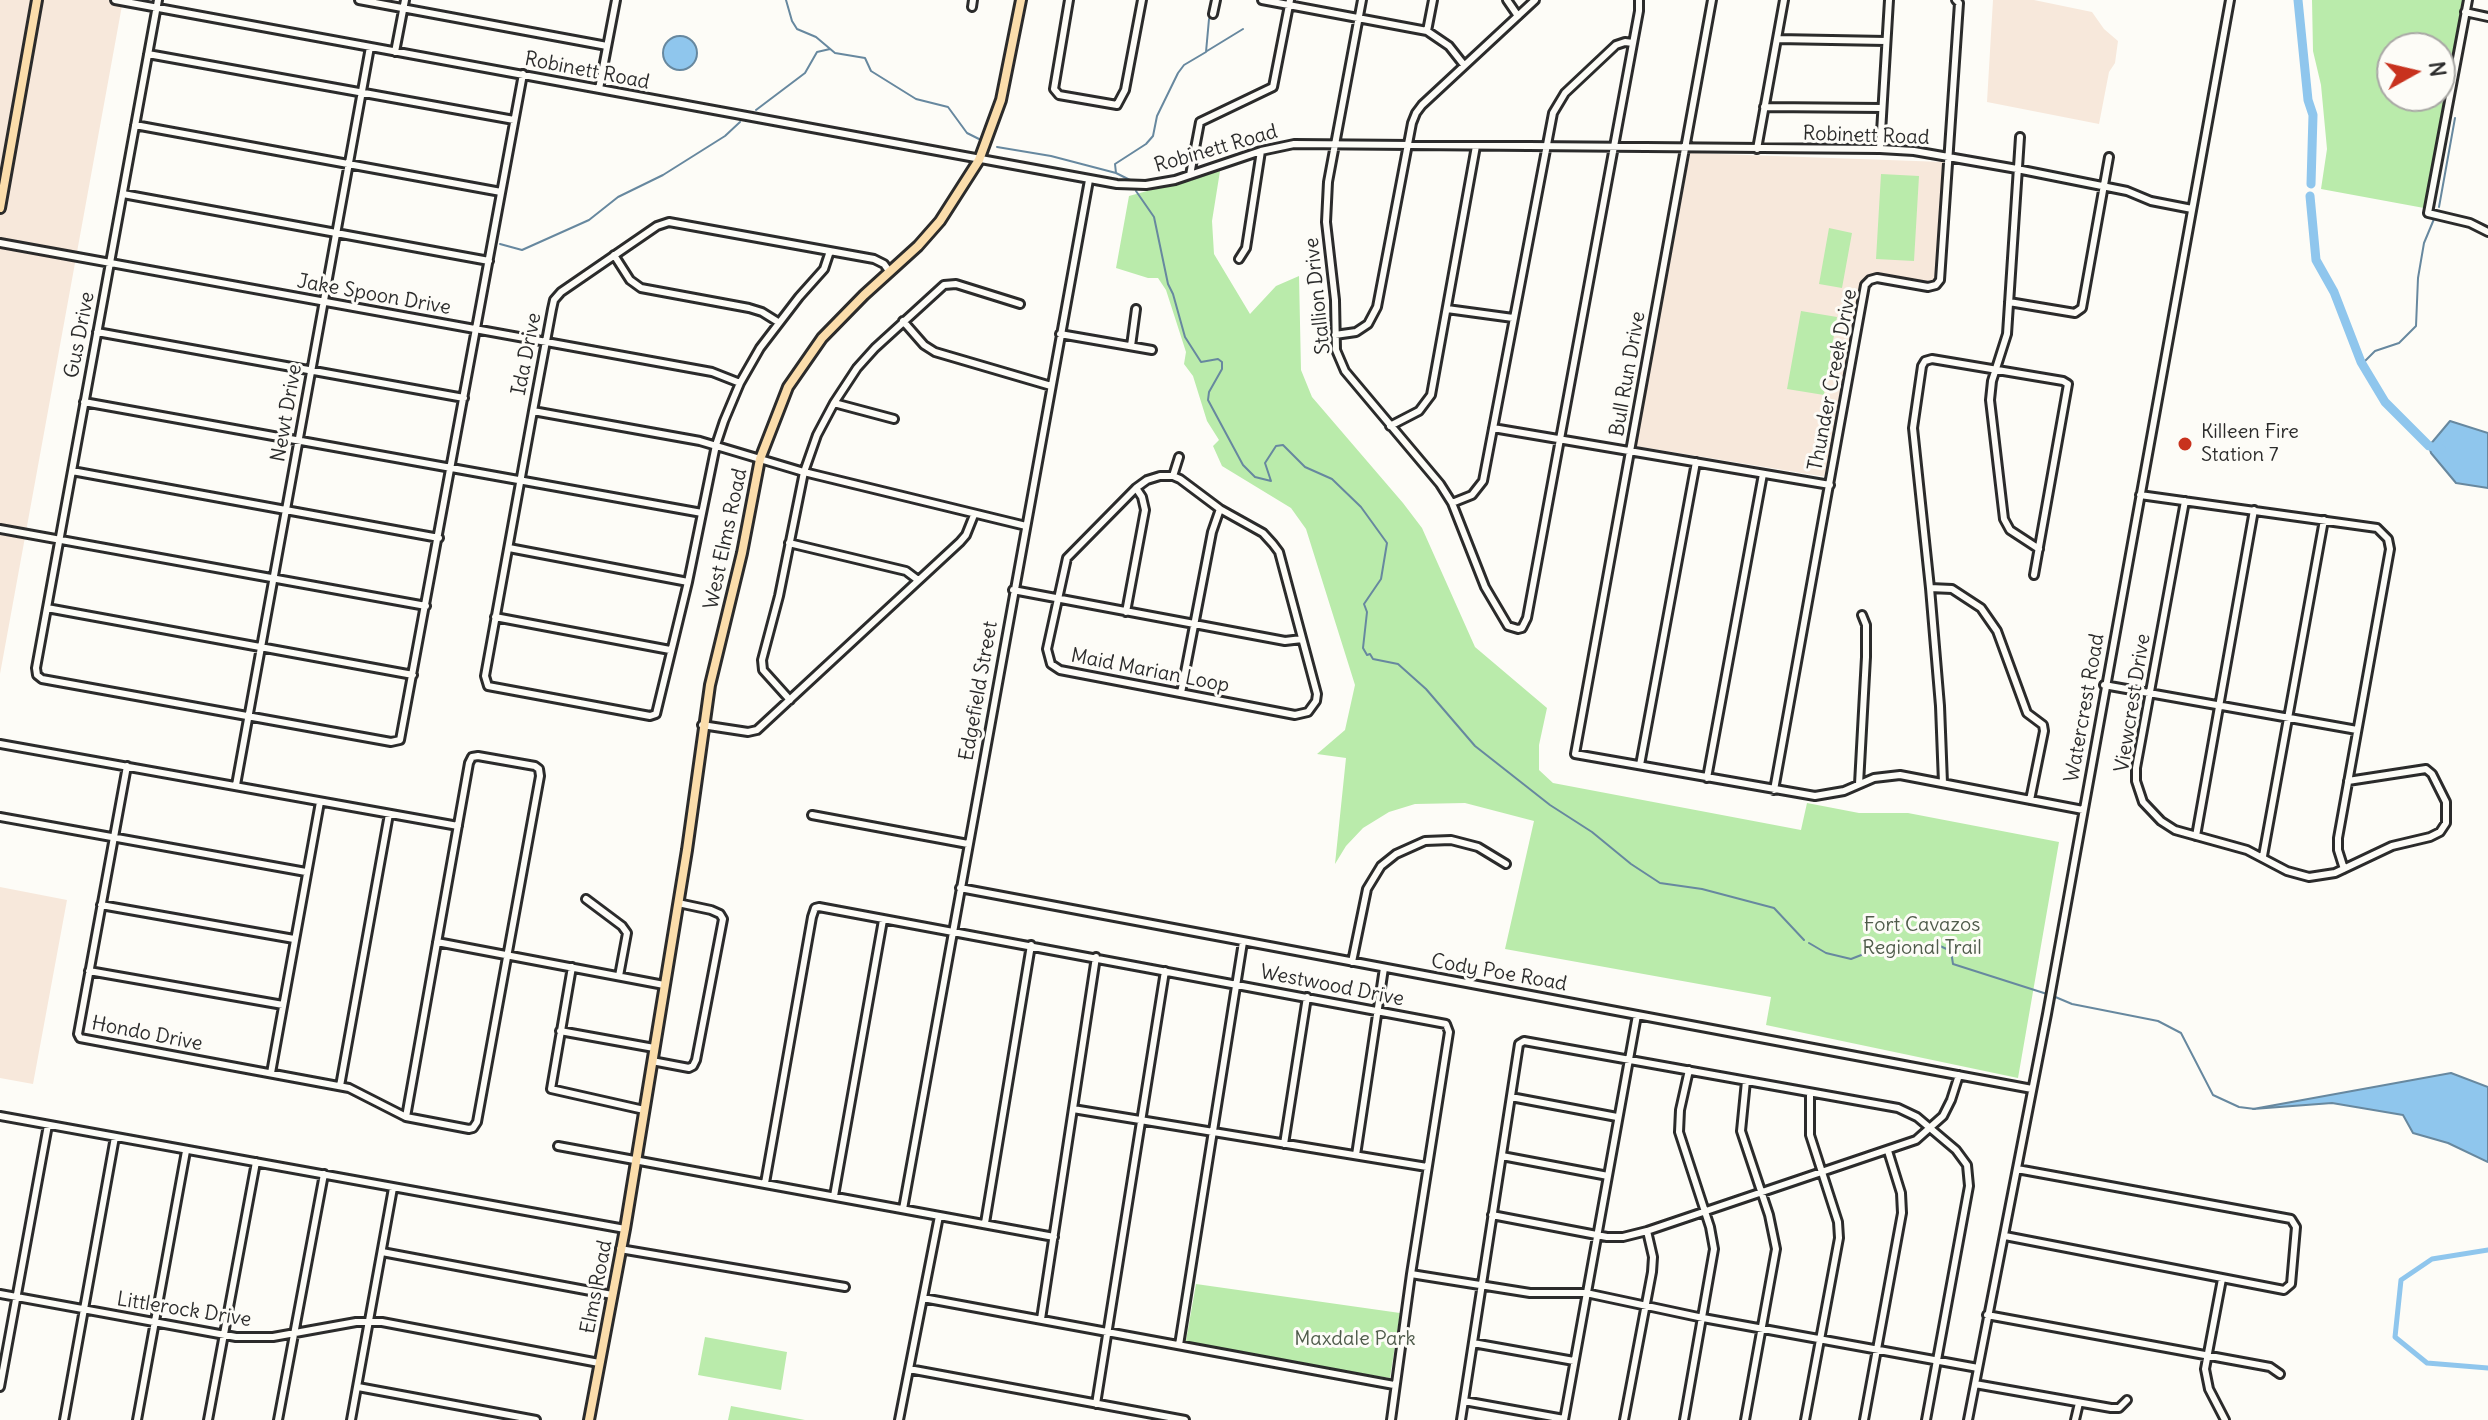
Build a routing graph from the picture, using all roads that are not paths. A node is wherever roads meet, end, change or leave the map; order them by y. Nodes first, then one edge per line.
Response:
1 (37, 0) edge
2 (115, 0) edge
3 (359, 0) edge
4 (405, 0) edge
5 (616, 0) edge
6 (1021, 0) edge
7 (1069, 0) edge
8 (1142, 0) edge
9 (1216, 0) edge
10 (1262, 0) edge
11 (1362, 0) edge
12 (1433, 0) edge
13 (1507, 0) edge
14 (1535, 0) edge
15 (1639, 0) edge
16 (1712, 0) edge
17 (1784, 0) edge
18 (1889, 0) edge
19 (1956, 0) edge
20 (2230, 0) edge
21 (2468, 0) edge
22 (1289, 2) edge
23 (157, 4) edge
24 (403, 8) junction
25 (2465, 12) junction
26 (1213, 14) dead end
27 (1518, 16) junction
28 (2488, 17) edge
29 (1359, 18) junction
30 (1427, 31) junction
31 (1777, 39) junction
32 (1886, 41) junction
33 (1633, 43) junction
34 (607, 46) junction
35 (370, 47) junction
36 (395, 52) junction
37 (148, 54) junction
38 (1464, 65) junction
39 (523, 74) junction
40 (599, 89) junction
41 (362, 93) junction
42 (1764, 107) junction
43 (1882, 108) junction
44 (514, 120) junction
45 (135, 125) junction
46 (2020, 137) dead end
47 (1336, 143) junction
48 (1408, 145) junction
49 (1476, 146) junction
50 (1545, 147) junction
51 (1614, 148) junction
52 (1685, 149) junction
53 (1757, 149) junction
54 (1880, 149) junction
55 (1261, 151) junction
56 (1949, 157) junction
57 (2109, 157) dead end
58 (979, 160) junction
59 (349, 164) junction
60 (2017, 169) junction
61 (1190, 175) junction
62 (1089, 180) junction
63 (2104, 186) junction
64 (501, 192) junction
65 (123, 194) junction
66 (0, 208) edge
67 (2192, 209) junction
68 (2488, 232) edge
69 (337, 233) junction
70 (0, 243) edge
71 (830, 251) junction
72 (614, 255) junction
73 (1239, 259) dead end
74 (489, 261) junction
75 (110, 263) junction
76 (889, 271) junction
77 (324, 302) junction
78 (2009, 302) junction
79 (1020, 304) dead end
80 (1136, 309) dead end
81 (1447, 309) junction
82 (1513, 318) junction
83 (903, 321) junction
84 (778, 322) junction
85 (477, 330) junction
86 (97, 332) junction
87 (1060, 334) junction
88 (1335, 335) junction
89 (546, 342) junction
90 (1131, 346) junction
91 (1152, 350) dead end
92 (1996, 370) junction
93 (311, 371) junction
94 (740, 383) junction
95 (1051, 386) junction
96 (464, 398) junction
97 (84, 402) junction
98 (834, 403) junction
99 (533, 411) junction
100 (894, 419) dead end
101 (1390, 426) junction
102 (1493, 428) junction
103 (1560, 439) junction
104 (299, 440) junction
105 (716, 445) junction
106 (1630, 451) junction
107 (1179, 457) dead end
108 (760, 459) junction
109 (1696, 462) junction
110 (451, 467) junction
111 (72, 471) junction
112 (804, 472) junction
113 (1763, 474) junction
114 (1173, 476) junction
115 (521, 480) junction
116 (1830, 485) junction
117 (1136, 488) junction
118 (2140, 495) junction
119 (2185, 501) junction
120 (1452, 503) junction
121 (1220, 509) junction
122 (286, 510) junction
123 (2254, 510) junction
124 (702, 513) junction
125 (974, 515) junction
126 (2324, 520) junction
127 (1026, 526) junction
128 (0, 529) edge
129 (439, 538) junction
130 (60, 539) junction
131 (789, 543) junction
132 (509, 548) junction
133 (2039, 549) junction
134 (2034, 575) dead end
135 (273, 578) junction
136 (918, 580) junction
137 (688, 582) junction
138 (1930, 588) junction
139 (1013, 590) junction
140 (1057, 598) junction
141 (426, 606) junction
142 (47, 608) junction
143 (1126, 612) junction
144 (1862, 615) dead end
145 (495, 617) junction
146 (1195, 624) junction
147 (1302, 639) junction
148 (261, 647) junction
149 (670, 650) junction
150 (413, 675) junction
151 (2104, 685) junction
152 (1181, 693) junction
153 (2150, 693) junction
154 (790, 700) junction
155 (2219, 705) junction
156 (248, 716) junction
157 (2289, 718) junction
158 (702, 725) junction
159 (2357, 730) junction
160 (0, 744) edge
161 (1640, 765) junction
162 (127, 766) junction
163 (1707, 778) junction
164 (2348, 781) junction
165 (1943, 783) junction
166 (1859, 784) junction
167 (236, 785) junction
168 (1774, 790) junction
169 (2030, 800) junction
170 (320, 802) junction
171 (2083, 810) junction
172 (389, 814) junction
173 (812, 815) dead end
174 (0, 817) edge
175 (458, 826) junction
176 (2196, 836) junction
177 (113, 837) junction
178 (968, 844) junction
179 (2263, 856) junction
180 (1506, 864) dead end
181 (2344, 869) junction
182 (306, 872) junction
183 (960, 888) junction
184 (586, 899) dead end
185 (678, 903) junction
186 (101, 905) junction
187 (883, 920) junction
188 (953, 932) junction
189 (294, 939) junction
190 (437, 942) junction
191 (1243, 942) junction
192 (1031, 945) junction
193 (507, 955) junction
194 (1096, 957) junction
195 (1352, 962) junction
196 (572, 967) junction
197 (1384, 968) junction
198 (89, 971) junction
199 (1165, 971) junction
200 (619, 976) junction
201 (1237, 984) junction
202 (664, 985) junction
203 (1307, 997) junction
204 (283, 1005) junction
205 (1378, 1010) junction
206 (1637, 1015) junction
207 (560, 1031) junction
208 (654, 1048) junction
209 (1628, 1059) junction
210 (652, 1061) junction
211 (1689, 1070) junction
212 (271, 1073) junction
213 (1959, 1075) junction
214 (1746, 1081) junction
215 (340, 1086) junction
216 (2032, 1089) junction
217 (1810, 1093) junction
218 (1511, 1097) junction
219 (1073, 1109) junction
220 (644, 1110) junction
221 (0, 1116) edge
222 (406, 1117) junction
223 (1617, 1117) junction
224 (1142, 1120) junction
225 (48, 1125) junction
226 (1930, 1128) junction
227 (1213, 1132) junction
228 (115, 1137) junction
229 (1284, 1144) junction
230 (558, 1146) dead end
231 (186, 1151) junction
232 (1888, 1151) junction
233 (1356, 1155) junction
234 (1502, 1156) junction
235 (636, 1160) junction
236 (256, 1162) junction
237 (1427, 1167) junction
238 (2017, 1169) junction
239 (1822, 1173) junction
240 (324, 1174) junction
241 (1608, 1176) junction
242 (765, 1183) junction
243 (393, 1188) junction
244 (1761, 1193) junction
245 (834, 1196) junction
246 (903, 1209) junction
247 (1705, 1211) junction
248 (1492, 1215) junction
249 (939, 1216) junction
250 (985, 1223) junction
251 (625, 1229) junction
252 (1647, 1231) junction
253 (1597, 1236) junction
254 (2005, 1236) junction
255 (1054, 1237) junction
256 (620, 1249) junction
257 (382, 1252) junction
258 (1411, 1274) junction
259 (2222, 1279) junction
260 (1482, 1285) junction
261 (845, 1287) dead end
262 (1586, 1293) junction
263 (0, 1294) edge
264 (612, 1295) junction
265 (16, 1297) junction
266 (923, 1298) junction
267 (1646, 1307) junction
268 (84, 1309) junction
269 (1987, 1315) junction
270 (1703, 1318) junction
271 (1041, 1319) junction
272 (369, 1321) junction
273 (155, 1322) junction
274 (1762, 1328) junction
275 (1109, 1332) junction
276 (294, 1333) junction
277 (224, 1335) junction
278 (1821, 1339) junction
279 (1473, 1343) junction
280 (1179, 1345) junction
281 (1877, 1348) junction
282 (2206, 1356) junction
283 (1574, 1361) junction
284 (1937, 1361) junction
285 (599, 1363) junction
286 (1978, 1368) junction
287 (909, 1369) junction
288 (2280, 1374) dead end
289 (1975, 1384) junction
290 (1394, 1385) junction
291 (0, 1387) edge
292 (358, 1387) junction
293 (2127, 1400) dead end
294 (1464, 1401) junction
295 (2079, 1403) junction
296 (1096, 1404) junction
297 (1129, 1410) junction
298 (64, 1420) edge
299 (137, 1420) edge
300 (208, 1420) edge
301 (278, 1420) edge
302 (351, 1420) edge
303 (536, 1420) edge
304 (589, 1420) edge
305 (899, 1420) edge
306 (1127, 1420) edge
307 (1185, 1420) edge
308 (1391, 1420) edge
309 (1461, 1420) edge
310 (1564, 1420) edge
311 (1624, 1420) edge
312 (1684, 1420) edge
313 (1745, 1420) edge
314 (1805, 1420) edge
315 (1864, 1420) edge
316 (1926, 1420) edge
317 (1968, 1420) edge
318 (2075, 1420) edge
319 (2225, 1420) edge

1 - 66 main road
2 - 23 street, Robinett Road
3 - 24 street
4 - 24 street
5 - 34 street
6 - 58 main road, West Elms Road
7 - 8 street
9 - 26 street
10 - 22 street
11 - 29 street, Stallion Drive
12 - 30 street
13 - 27 street
14 - 27 street
15 - 33 street
16 - 52 street, Bull Run Drive
17 - 31 street
18 - 32 street
19 - 56 street, Thunder Creek Drive
20 - 67 street, Watercrest Road
21 - 25 street
22 - 29 street
22 - 61 street
23 - 35 street, Robinett Road
23 - 37 street, Gus Drive
24 - 34 street
24 - 36 street
25 - 28 street
25 - 68 street
27 - 38 street
29 - 30 street
29 - 47 street, Stallion Drive
30 - 38 street
31 - 32 street
31 - 42 street
32 - 43 street
33 - 50 street
33 - 51 street
34 - 40 street
35 - 36 street, Robinett Road
35 - 41 street, Newt Drive
36 - 39 street, Robinett Road
37 - 41 street
37 - 45 street, Gus Drive
38 - 48 street
39 - 40 street, Robinett Road
39 - 44 street
40 - 58 street, Robinett Road
41 - 44 street
41 - 59 street, Newt Drive
42 - 43 street
42 - 53 street
43 - 54 street
44 - 64 street
45 - 59 street
45 - 65 street, Gus Drive
46 - 60 street
47 - 48 street, Robinett Road
47 - 55 street, Robinett Road
47 - 88 street, Stallion Drive
48 - 49 street, Robinett Road
48 - 88 street
49 - 50 street, Robinett Road
49 - 81 street
50 - 51 street, Robinett Road
50 - 82 street
51 - 52 street, Robinett Road
51 - 103 street
52 - 53 street, Robinett Road
52 - 106 street, Bull Run Drive
53 - 54 street, Robinett Road
54 - 56 street, Robinett Road
55 - 61 street, Robinett Road
55 - 73 street
56 - 60 street, Robinett Road
56 - 116 street, Thunder Creek Drive
57 - 63 street
58 - 62 street, Robinett Road
58 - 76 main road, West Elms Road
59 - 64 street
59 - 69 street, Newt Drive
60 - 63 street, Robinett Road
60 - 78 street
61 - 62 street, Robinett Road
62 - 87 street, Edgefield Street
63 - 67 street, Robinett Road
63 - 78 street
64 - 74 street
65 - 69 street
65 - 75 street, Gus Drive
67 - 118 street, Watercrest Road
69 - 74 street
69 - 77 street, Newt Drive
70 - 75 street, Jake Spoon Drive
71 - 72 street, Ida Drive
71 - 76 street, Ida Drive
71 - 84 street
72 - 84 street
72 - 89 street, Ida Drive
74 - 85 street
75 - 77 street, Jake Spoon Drive
75 - 86 street, Gus Drive
76 - 108 main road, West Elms Road
77 - 85 street, Jake Spoon Drive
77 - 93 street, Newt Drive
78 - 92 street
79 - 83 street
80 - 90 street
81 - 82 street
81 - 101 street
82 - 102 street
83 - 95 street
83 - 98 street
84 - 94 street
85 - 89 street, Jake Spoon Drive
85 - 96 street
86 - 93 street
86 - 97 street, Gus Drive
87 - 90 street
87 - 95 street, Edgefield Street
88 - 101 street, Stallion Drive
89 - 94 street, Jake Spoon Drive
89 - 99 street, Ida Drive
90 - 91 street
92 - 133 street
92 - 133 street
92 - 138 street
93 - 96 street
93 - 104 street, Newt Drive
94 - 105 street
95 - 127 street, Edgefield Street
96 - 110 street
97 - 104 street
97 - 111 street, Gus Drive
98 - 100 street
98 - 112 street
99 - 105 street
99 - 115 street, Ida Drive
101 - 120 street, Stallion Drive
102 - 103 street
102 - 120 street
103 - 106 street
103 - 120 street, Stallion Drive
104 - 110 street
104 - 122 street, Newt Drive
105 - 108 street
105 - 124 street
106 - 109 street
106 - 161 street, Bull Run Drive
107 - 114 street
108 - 112 street
108 - 158 main road, West Elms Road
109 - 113 street
109 - 161 street
110 - 115 street
110 - 129 street
111 - 122 street
111 - 130 street, Gus Drive
112 - 125 street
112 - 131 street
113 - 116 street
113 - 163 street
114 - 117 street, Maid Marian Loop
114 - 121 street, Maid Marian Loop
115 - 124 street
115 - 132 street, Ida Drive
116 - 168 street, Thunder Creek Drive
117 - 140 street, Maid Marian Loop
117 - 143 street
118 - 119 street
118 - 151 street, Watercrest Road
119 - 123 street
119 - 153 street, Viewcrest Drive
121 - 146 street
121 - 147 street, Maid Marian Loop
122 - 129 street
122 - 135 street, Newt Drive
123 - 126 street
123 - 155 street
124 - 137 street
125 - 127 street
125 - 136 street
126 - 157 street
126 - 159 street
127 - 139 street, Edgefield Street
128 - 130 street
129 - 141 street
130 - 135 street
130 - 142 street, Gus Drive
131 - 136 street
131 - 154 street
132 - 137 street
132 - 145 street, Ida Drive
133 - 134 street
135 - 141 street
135 - 148 street, Newt Drive
136 - 154 street
137 - 149 street
138 - 165 street
138 - 169 street
139 - 140 street
139 - 178 street, Edgefield Street
140 - 143 street
140 - 152 street, Maid Marian Loop
141 - 150 street
142 - 148 street
142 - 156 street, Gus Drive
143 - 146 street
144 - 166 street
145 - 149 street
145 - 149 street, Ida Drive
146 - 147 street
146 - 152 street
147 - 152 street, Maid Marian Loop
148 - 150 street
148 - 156 street, Newt Drive
150 - 156 street
151 - 153 street
151 - 171 street, Watercrest Road
153 - 155 street
153 - 176 street, Viewcrest Drive
154 - 158 street
155 - 157 street
155 - 176 street
156 - 167 street, Newt Drive
157 - 159 street
157 - 179 street
158 - 185 main road, West Elms Road
159 - 164 street
160 - 162 street
161 - 163 street
162 - 167 street
162 - 177 street, Hondo Drive
163 - 168 street
164 - 181 street
164 - 181 street, Viewcrest Drive
165 - 166 street
165 - 169 street
166 - 168 street
167 - 170 street
169 - 171 street
170 - 172 street
170 - 182 street
171 - 216 street, Watercrest Road
172 - 175 street
172 - 215 street
173 - 178 street
174 - 177 street
175 - 190 street
175 - 193 street
176 - 179 street, Viewcrest Drive
177 - 182 street
177 - 186 street, Hondo Drive
178 - 183 street, Edgefield Street
179 - 181 street, Viewcrest Drive
180 - 195 street
182 - 189 street
183 - 188 street, Edgefield Street
183 - 191 street, Cody Poe Road
184 - 200 street
185 - 202 main road, West Elms Road
185 - 210 street
186 - 189 street
186 - 198 street, Hondo Drive
187 - 188 street, Westwood Drive
187 - 242 street, Westwood Drive
187 - 245 street
188 - 192 street, Westwood Drive
188 - 246 street, Edgefield Street
189 - 204 street
190 - 193 street
190 - 222 street
191 - 195 street, Cody Poe Road
191 - 201 street
192 - 194 street, Westwood Drive
192 - 250 street
193 - 196 street
193 - 222 street, Hondo Drive
194 - 199 street, Westwood Drive
194 - 219 street
195 - 197 street, Cody Poe Road
196 - 200 street
196 - 207 street
197 - 205 street
197 - 206 street, Cody Poe Road
198 - 204 street
198 - 212 street, Hondo Drive
199 - 201 street, Westwood Drive
199 - 224 street
200 - 202 street
201 - 203 street, Westwood Drive
201 - 227 street
202 - 208 main road, West Elms Road
203 - 205 street, Westwood Drive
203 - 229 street
204 - 212 street
205 - 233 street
205 - 237 street, Westwood Drive
206 - 209 street
206 - 213 street, Cody Poe Road
207 - 208 street
207 - 220 street
208 - 210 main road, West Elms Road
209 - 211 street
209 - 218 street
209 - 223 street
210 - 220 main road, West Elms Road
211 - 214 street
211 - 247 street
212 - 215 street, Hondo Drive
213 - 216 street, Cody Poe Road
213 - 226 street
214 - 217 street
214 - 244 street
215 - 222 street, Hondo Drive
216 - 238 street, Watercrest Road
217 - 226 street
217 - 239 street
218 - 223 street
218 - 234 street
219 - 224 street
219 - 255 street
220 - 235 main road, West Elms Road
221 - 225 street
223 - 241 street
224 - 227 street
224 - 275 street
225 - 228 street
225 - 265 street
226 - 232 street
226 - 284 street
227 - 229 street
227 - 280 street
228 - 231 street
228 - 268 street
229 - 233 street
230 - 235 street
231 - 236 street
231 - 273 street
232 - 239 street
232 - 281 street
233 - 237 street
234 - 241 street
234 - 248 street
235 - 242 street
235 - 251 main road, Elms Road
236 - 240 street
236 - 277 street
237 - 258 street, Westwood Drive
238 - 254 street, Watercrest Road
238 - 259 street
239 - 244 street
239 - 278 street
240 - 243 street
240 - 276 street
241 - 253 street
242 - 245 street
243 - 251 street
243 - 257 street
244 - 247 street
244 - 274 street
245 - 246 street
246 - 249 street
247 - 252 street
247 - 270 street
248 - 253 street
248 - 260 street
249 - 250 street
249 - 266 street
250 - 255 street
251 - 256 main road, Elms Road
252 - 253 street
252 - 267 street
253 - 262 street
254 - 259 street
254 - 269 street, Watercrest Road
255 - 271 street
256 - 261 street
256 - 264 main road, Elms Road
257 - 264 street
257 - 272 street
258 - 260 street
258 - 290 street, Westwood Drive
259 - 282 street
260 - 262 street
260 - 279 street
262 - 267 street
262 - 283 street
263 - 265 street, Littlerock Drive
264 - 285 main road, Elms Road
265 - 268 street, Littlerock Drive
265 - 291 street
266 - 271 street
266 - 287 street
267 - 270 street
267 - 311 street
268 - 273 street, Littlerock Drive
268 - 298 street
269 - 282 street
269 - 286 street, Watercrest Road
270 - 274 street
270 - 312 street
271 - 275 street
272 - 276 street, Littlerock Drive
272 - 285 street, Littlerock Drive
272 - 292 street
273 - 277 street, Littlerock Drive
273 - 299 street
274 - 278 street
274 - 313 street
275 - 280 street
275 - 296 street
276 - 277 street, Littlerock Drive
276 - 301 street
277 - 300 street
278 - 281 street
278 - 314 street
279 - 283 street
279 - 294 street
280 - 290 street
281 - 284 street
281 - 315 street
282 - 288 street
282 - 319 street
283 - 310 street
284 - 286 street
284 - 316 street
285 - 304 main road, Elms Road
286 - 289 street, Watercrest Road
287 - 296 street
287 - 305 street
289 - 295 street
289 - 317 street, Watercrest Road
290 - 308 street, Westwood Drive
292 - 302 street
292 - 303 street
293 - 295 street
294 - 309 street
294 - 310 street
295 - 318 street
296 - 297 street
297 - 306 street
297 - 307 street

